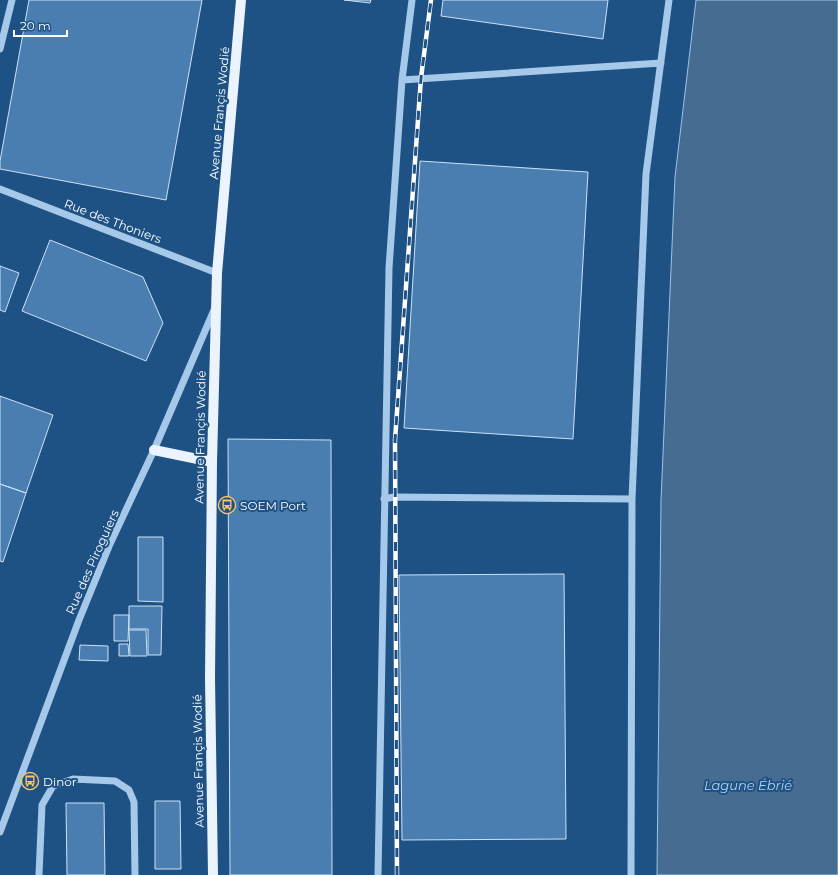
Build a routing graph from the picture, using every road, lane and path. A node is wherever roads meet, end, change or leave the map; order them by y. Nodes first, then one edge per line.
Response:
1 (12, 0) edge
2 (242, 0) edge
3 (412, 0) edge
4 (669, 0) edge
5 (0, 49) edge
6 (661, 63) junction
7 (402, 80) junction
8 (0, 189) edge
9 (217, 273) junction
10 (217, 305) junction
11 (154, 450) junction
12 (212, 462) junction
13 (384, 499) junction
14 (632, 499) junction
15 (0, 832) edge
16 (39, 875) edge
17 (135, 875) edge
18 (213, 875) edge
19 (378, 875) edge
20 (631, 875) edge

1 - 5 street
2 - 9 main road, Avenue Françis Wodié
3 - 7 street
4 - 6 street
6 - 7 street
6 - 14 street
7 - 13 street
8 - 9 street, Rue des Thoniers
9 - 10 main road, Avenue Françis Wodié
10 - 11 street, Rue des Piroguiers
10 - 12 main road, Avenue Françis Wodié
11 - 12 main road
11 - 15 street, Rue des Piroguiers
12 - 18 main road, Avenue Françis Wodié
13 - 14 street
13 - 19 street
14 - 20 street
16 - 17 street

